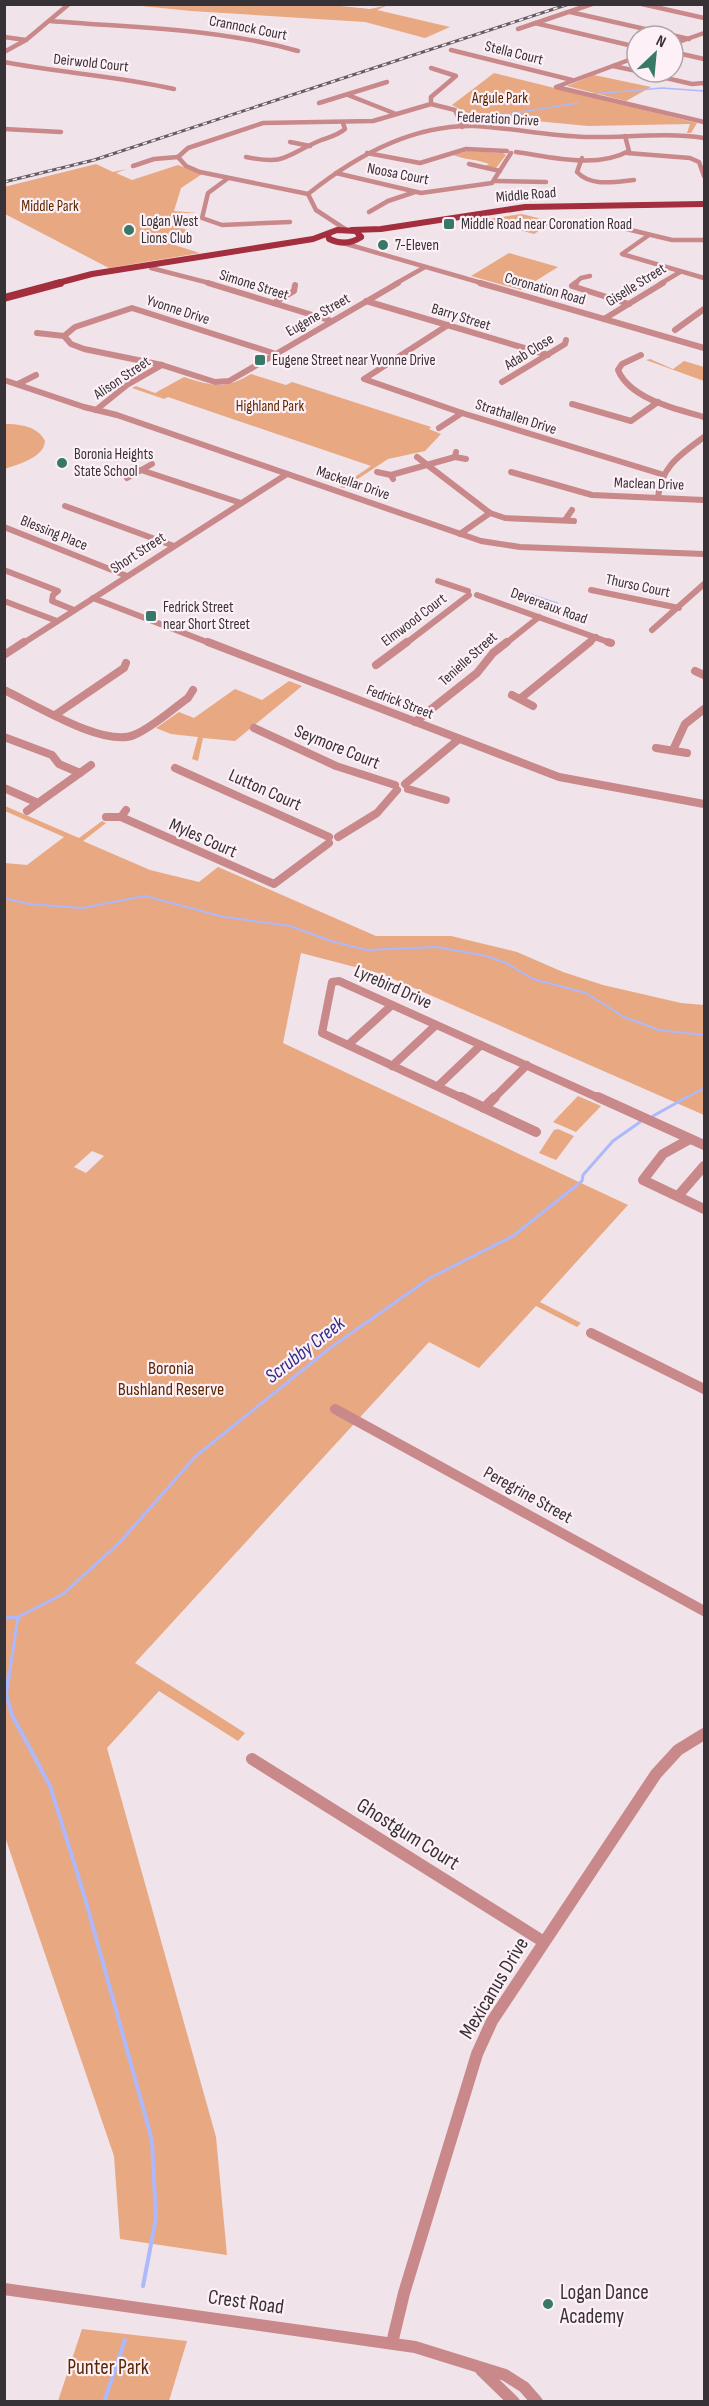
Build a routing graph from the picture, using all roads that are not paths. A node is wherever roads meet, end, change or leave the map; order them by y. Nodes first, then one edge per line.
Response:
1 (69, 4) edge
2 (592, 4) edge
3 (642, 4) edge
4 (570, 12) junction
5 (705, 18) edge
6 (50, 21) junction
7 (535, 23) junction
8 (518, 29) dead end
9 (705, 33) edge
10 (4, 37) edge
11 (689, 39) junction
12 (26, 40) junction
13 (685, 40) edge
14 (625, 44) edge
15 (451, 50) dead end
16 (298, 51) dead end
17 (4, 52) edge
18 (685, 55) edge
19 (705, 59) edge
20 (4, 62) edge
21 (625, 62) edge
22 (613, 66) junction
23 (625, 69) edge
24 (423, 70) dead end
25 (572, 80) junction
26 (685, 82) edge
27 (705, 83) edge
28 (394, 84) dead end
29 (174, 89) dead end
30 (348, 94) junction
31 (311, 102) dead end
32 (430, 104) junction
33 (396, 114) junction
34 (705, 122) edge
35 (343, 123) junction
36 (462, 127) junction
37 (4, 129) edge
38 (61, 132) dead end
39 (625, 136) junction
40 (705, 138) edge
41 (280, 143) dead end
42 (310, 146) junction
43 (511, 152) junction
44 (367, 153) junction
45 (627, 153) junction
46 (178, 157) junction
47 (236, 157) dead end
48 (582, 158) junction
49 (469, 164) dead end
50 (483, 164) dead end
51 (123, 166) dead end
52 (476, 167) junction
53 (500, 171) junction
54 (336, 173) junction
55 (227, 179) junction
56 (704, 179) edge
57 (634, 180) dead end
58 (495, 181) junction
59 (546, 182) dead end
60 (415, 192) junction
61 (308, 194) junction
62 (705, 206) edge
63 (360, 213) dead end
64 (330, 221) junction
65 (290, 222) dead end
66 (606, 224) dead end
67 (348, 230) junction
68 (330, 233) junction
69 (649, 236) junction
70 (361, 238) junction
71 (705, 240) edge
72 (339, 242) junction
73 (378, 253) junction
74 (425, 267) junction
75 (172, 268) junction
76 (680, 272) junction
77 (590, 276) dead end
78 (705, 278) edge
79 (295, 285) dead end
80 (9, 297) edge
81 (366, 301) junction
82 (4, 303) edge
83 (274, 303) junction
84 (629, 304) junction
85 (705, 309) edge
86 (604, 319) junction
87 (332, 321) junction
88 (448, 325) junction
89 (675, 330) dead end
90 (37, 333) dead end
91 (64, 336) junction
92 (566, 340) dead end
93 (705, 348) edge
94 (276, 354) junction
95 (548, 355) junction
96 (641, 355) dead end
97 (162, 365) junction
98 (36, 375) dead end
99 (4, 380) edge
100 (502, 382) dead end
101 (18, 384) junction
102 (658, 402) junction
103 (572, 404) dead end
104 (96, 410) junction
105 (462, 413) junction
106 (705, 417) edge
107 (439, 428) dead end
108 (704, 439) edge
109 (417, 457) dead end
110 (466, 459) dead end
111 (152, 464) dead end
112 (427, 465) junction
113 (141, 470) junction
114 (377, 472) dead end
115 (286, 474) junction
116 (509, 474) dead end
117 (661, 474) junction
118 (127, 478) dead end
119 (658, 498) junction
120 (705, 500) edge
121 (241, 503) junction
122 (65, 506) dead end
123 (572, 510) dead end
124 (490, 513) junction
125 (565, 520) junction
126 (574, 520) dead end
127 (4, 527) edge
128 (460, 534) junction
129 (174, 546) junction
130 (705, 554) edge
131 (4, 570) edge
132 (127, 576) junction
133 (438, 581) dead end
134 (705, 584) edge
135 (591, 590) dead end
136 (471, 594) junction
137 (93, 598) junction
138 (4, 601) edge
139 (678, 609) junction
140 (74, 610) junction
141 (538, 617) junction
142 (57, 621) junction
143 (652, 630) dead end
144 (596, 637) junction
145 (611, 643) dead end
146 (5, 654) edge
147 (126, 663) dead end
148 (376, 665) dead end
149 (695, 671) dead end
150 (705, 675) edge
151 (4, 690) edge
152 (193, 690) dead end
153 (512, 695) dead end
154 (521, 698) junction
155 (533, 706) dead end
156 (705, 709) edge
157 (55, 715) junction
158 (415, 722) junction
159 (254, 728) dead end
160 (268, 735) junction
161 (4, 737) edge
162 (459, 739) junction
163 (259, 741) dead end
164 (656, 748) dead end
165 (673, 750) junction
166 (687, 753) dead end
167 (91, 765) dead end
168 (197, 766) dead end
169 (175, 768) dead end
170 (80, 772) junction
171 (188, 773) junction
172 (406, 786) junction
173 (4, 788) edge
174 (396, 788) junction
175 (446, 800) dead end
176 (38, 803) junction
177 (705, 804) edge
178 (126, 810) dead end
179 (27, 811) dead end
180 (106, 817) dead end
181 (121, 818) junction
182 (332, 839) junction
183 (392, 1005) junction
184 (436, 1025) junction
185 (348, 1045) junction
186 (481, 1045) junction
187 (527, 1065) junction
188 (392, 1066) junction
189 (438, 1086) junction
190 (484, 1108) junction
191 (536, 1132) dead end
192 (690, 1138) junction
193 (705, 1145) edge
194 (705, 1166) edge
195 (678, 1196) junction
196 (705, 1209) edge
197 (591, 1333) dead end
198 (705, 1389) edge
199 (335, 1409) dead end
200 (705, 1611) edge
201 (705, 1734) edge
202 (252, 1759) dead end
203 (544, 1942) junction
204 (4, 2289) edge
205 (392, 2343) junction
206 (479, 2368) junction
207 (514, 2402) edge
208 (537, 2402) edge

1 - 6 street
2 - 4 street
3 - 5 street
4 - 7 street
4 - 11 street
6 - 12 street
6 - 16 street, Crannock Court
7 - 8 street
7 - 14 street
9 - 11 street
10 - 12 street
11 - 13 street
12 - 17 street
15 - 25 street, Stella Court
18 - 19 street
20 - 29 street, Deirwold Court
21 - 22 street
22 - 23 street
22 - 25 street
24 - 32 street
25 - 34 street
26 - 27 street
28 - 30 street
30 - 31 street
30 - 33 street
32 - 33 street
32 - 36 street
33 - 35 street
35 - 42 street
35 - 46 street
36 - 39 street, Federation Drive
36 - 44 street, Federation Drive
37 - 38 street
39 - 40 street, Federation Drive
39 - 45 street
41 - 42 street
42 - 47 street
43 - 44 street
43 - 48 street
43 - 53 street
44 - 54 street, Federation Drive
45 - 48 street
45 - 56 street
46 - 51 street
46 - 55 street
48 - 57 street
49 - 52 street
50 - 52 street
52 - 53 street
53 - 58 street
54 - 60 street, Noosa Court
54 - 61 street, Federation Drive
55 - 61 street
55 - 65 street
58 - 59 street, Noosa Court
58 - 60 street, Noosa Court
60 - 63 street
61 - 64 street
62 - 67 main road, Middle Road
62 - 70 main road, Middle Road
64 - 67 street
64 - 68 street
66 - 69 street
67 - 68 main road, Middle Road
67 - 70 main road
68 - 72 main road
68 - 80 main road
69 - 71 street
69 - 76 street
70 - 72 main road, Middle Road
70 - 73 street, Coronation Road
72 - 73 street, Coronation Road
72 - 75 main road
73 - 74 street, Coronation Road
74 - 81 street, Eugene Street
74 - 86 street, Coronation Road
75 - 80 main road
75 - 83 street, Simone Street
76 - 78 street
76 - 84 street, Giselle Street
77 - 84 street
79 - 83 street
80 - 82 main road
81 - 87 street, Eugene Street
81 - 88 street, Barry Street
83 - 87 street, Simone Street
84 - 86 street, Giselle Street
85 - 89 street
86 - 93 street, Coronation Road
87 - 94 street, Eugene Street
88 - 95 street, Barry Street
88 - 105 street, Strathallen Drive
90 - 91 street
91 - 94 street, Yvonne Drive
91 - 97 street
92 - 95 street, Adab Close
94 - 97 street, Eugene Street
95 - 100 street, Adab Close
96 - 102 street
97 - 104 street, Alison Street
98 - 101 street
99 - 101 street, Mackellar Drive
101 - 104 street, Mackellar Drive
102 - 103 street
102 - 106 street
104 - 115 street, Mackellar Drive
105 - 107 street
105 - 117 street, Strathallen Drive
108 - 117 street
109 - 112 street
110 - 112 street
111 - 113 street
112 - 114 street
112 - 124 street
113 - 118 street
113 - 121 street
115 - 121 street, Short Street
115 - 128 street, Mackellar Drive
116 - 119 street, Maclean Drive
117 - 119 street
119 - 120 street, Maclean Drive
121 - 129 street, Short Street
122 - 129 street
123 - 125 street
124 - 125 street
124 - 128 street
125 - 126 street
127 - 132 street, Blessing Place
128 - 130 street, Mackellar Drive
129 - 132 street, Short Street
131 - 140 street
132 - 137 street, Short Street
133 - 136 street, Devereaux Road
134 - 139 street
135 - 139 street, Thurso Court
136 - 141 street, Devereaux Road
136 - 148 street, Elmwood Court
137 - 140 street, Short Street
137 - 158 street, Fedrick Street
138 - 142 street
139 - 143 street
140 - 142 street, Short Street
141 - 144 street, Devereaux Road
141 - 158 street, Tenielle Street
142 - 146 street, Short Street
144 - 145 street, Devereaux Road
144 - 154 street
147 - 157 street
149 - 150 street
151 - 157 street
152 - 157 street
153 - 154 street
154 - 155 street
156 - 165 street
158 - 162 street, Fedrick Street
159 - 160 street, Seymore Court
160 - 163 street, Seymore Court
160 - 174 street, Seymore Court
161 - 170 street
162 - 172 street
162 - 177 street, Fedrick Street
164 - 165 street
165 - 166 street
167 - 170 street
168 - 171 street
169 - 171 street, Lutton Court
170 - 176 street
171 - 182 street, Lutton Court
172 - 174 street
172 - 175 street
173 - 176 street
174 - 182 street
176 - 179 street
178 - 181 street
180 - 181 street, Myles Court
181 - 182 street, Myles Court
183 - 184 street, Lyrebird Drive
183 - 185 street
183 - 185 street, Lyrebird Drive
184 - 186 street, Lyrebird Drive
184 - 188 street
185 - 188 street, Lyrebird Drive
186 - 187 street, Lyrebird Drive
186 - 189 street
187 - 190 street
187 - 192 street, Lyrebird Drive
188 - 189 street, Lyrebird Drive
189 - 190 street, Lyrebird Drive
190 - 191 street, Lyrebird Drive
192 - 193 street, Lyrebird Drive
192 - 195 street
194 - 195 street
195 - 196 street
197 - 198 street
199 - 200 street, Peregrine Street
201 - 203 street, Mexicanus Drive
202 - 203 street, Ghostgum Court
203 - 205 street, Mexicanus Drive
204 - 205 street, Crest Road
205 - 206 street, Crest Road
206 - 207 street, Crest Road
206 - 208 street, Crest Road

